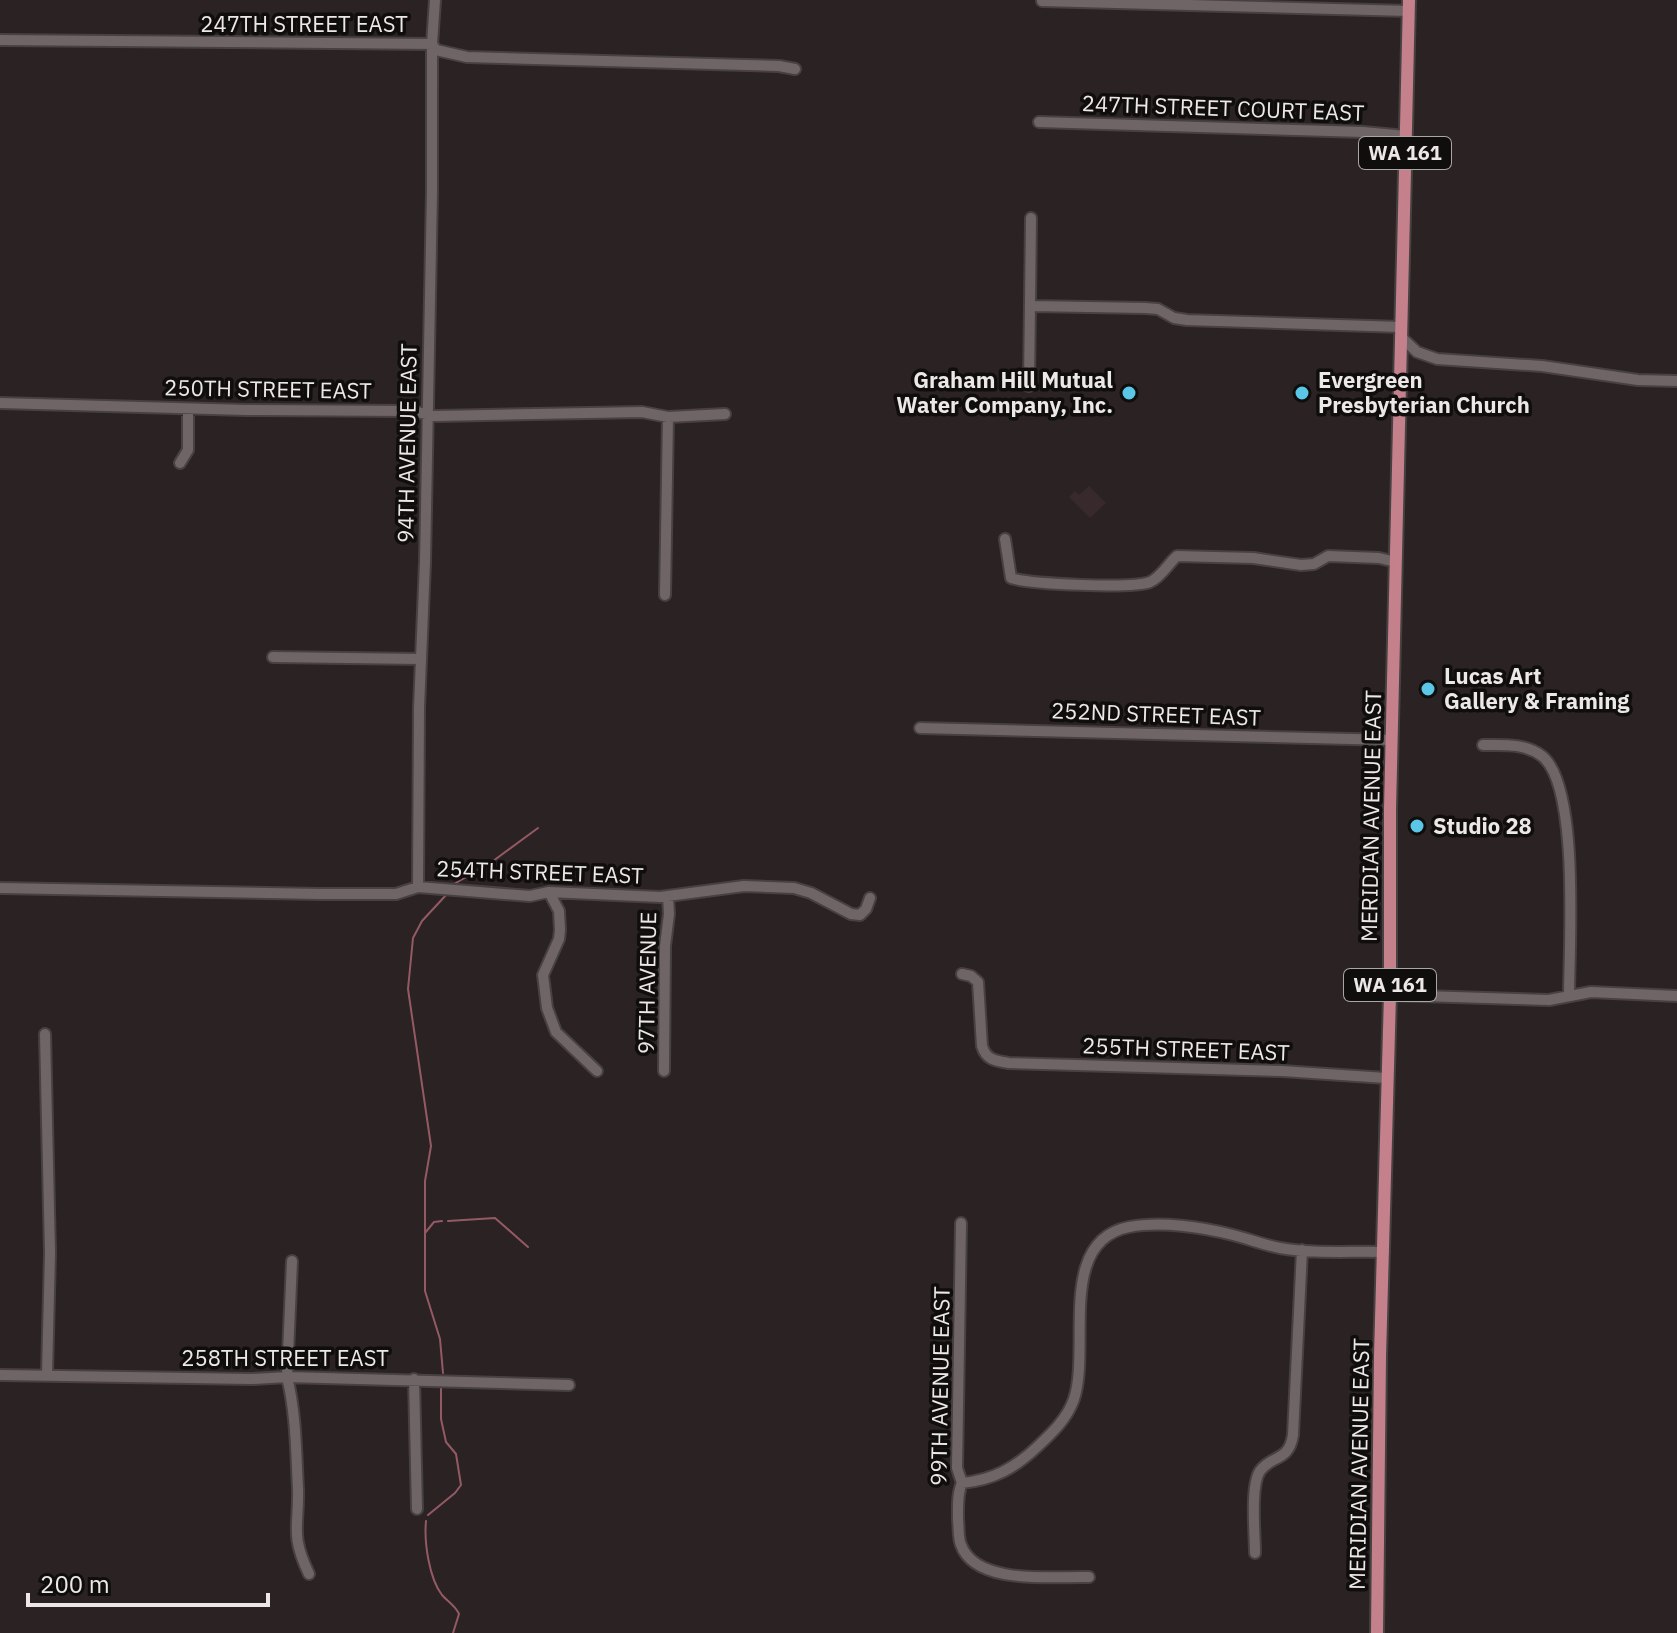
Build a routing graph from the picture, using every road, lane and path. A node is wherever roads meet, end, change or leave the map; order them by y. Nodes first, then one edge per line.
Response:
1 (435, 0) edge
2 (1042, 1) edge
3 (1409, 6) edge
4 (0, 40) edge
5 (432, 44) junction
6 (795, 69) dead end
7 (1039, 122) dead end
8 (1406, 136) junction
9 (1031, 218) dead end
10 (1030, 306) junction
11 (1401, 332) junction
12 (1677, 381) edge
13 (1029, 386) dead end
14 (0, 403) edge
15 (188, 409) junction
16 (427, 413) junction
17 (725, 414) dead end
18 (668, 417) junction
19 (180, 463) dead end
20 (1005, 539) dead end
21 (1396, 562) junction
22 (665, 595) dead end
23 (273, 657) dead end
24 (421, 659) junction
25 (920, 728) dead end
26 (1392, 740) junction
27 (1483, 745) dead end
28 (418, 887) junction
29 (0, 888) edge
30 (549, 892) junction
31 (668, 896) junction
32 (870, 898) dead end
33 (962, 974) dead end
34 (1390, 995) junction
35 (1569, 996) junction
36 (1677, 996) edge
37 (45, 1034) dead end
38 (597, 1071) dead end
39 (664, 1071) dead end
40 (1386, 1078) junction
41 (961, 1223) dead end
42 (1302, 1250) junction
43 (1384, 1252) junction
44 (292, 1261) dead end
45 (0, 1375) edge
46 (47, 1375) junction
47 (287, 1377) junction
48 (414, 1379) junction
49 (569, 1385) dead end
50 (962, 1483) junction
51 (417, 1509) dead end
52 (1255, 1553) dead end
53 (309, 1574) dead end
54 (1089, 1577) dead end
55 (1377, 1633) edge

1 - 5 street, 94TH AVENUE EAST
2 - 3 street
3 - 8 main road, MERIDIAN AVENUE EAST / WA 161
4 - 5 street, 247TH STREET EAST
5 - 6 street, 247TH STREET EAST
5 - 16 street, 94TH AVENUE EAST
7 - 8 street, 247TH STREET COURT EAST
8 - 11 main road, MERIDIAN AVENUE EAST / WA 161
9 - 10 street
10 - 11 street
10 - 13 street
11 - 12 street
11 - 21 main road, MERIDIAN AVENUE EAST / WA 161
14 - 15 street, 250TH STREET EAST
15 - 16 street, 250TH STREET EAST
15 - 19 street
16 - 18 street, 250TH STREET EAST
16 - 24 street, 94TH AVENUE EAST
17 - 18 street, 250TH STREET EAST
18 - 22 street
20 - 21 street
21 - 26 main road, MERIDIAN AVENUE EAST / WA 161
23 - 24 street
24 - 28 street, 94TH AVENUE EAST
25 - 26 street, 252ND STREET EAST
26 - 34 main road, MERIDIAN AVENUE EAST / WA 161
27 - 35 street
28 - 29 street, 254TH STREET EAST
28 - 30 street, 254TH STREET EAST
30 - 31 street, 254TH STREET EAST
30 - 38 street
31 - 32 street, 254TH STREET EAST
31 - 39 street, 97TH AVENUE
33 - 40 street, 255TH STREET EAST
34 - 35 street
34 - 40 main road, MERIDIAN AVENUE EAST / WA 161
35 - 36 street
37 - 46 street
40 - 43 main road, MERIDIAN AVENUE EAST / WA 161
41 - 50 street, 99TH AVENUE EAST
42 - 43 street
42 - 50 street
42 - 52 street
43 - 55 main road, MERIDIAN AVENUE EAST / WA 161
44 - 47 street
45 - 46 street, 258TH STREET EAST
46 - 47 street, 258TH STREET EAST
47 - 48 street, 258TH STREET EAST
47 - 53 street
48 - 49 street, 258TH STREET EAST
48 - 51 street
50 - 54 street, 99TH AVENUE EAST

